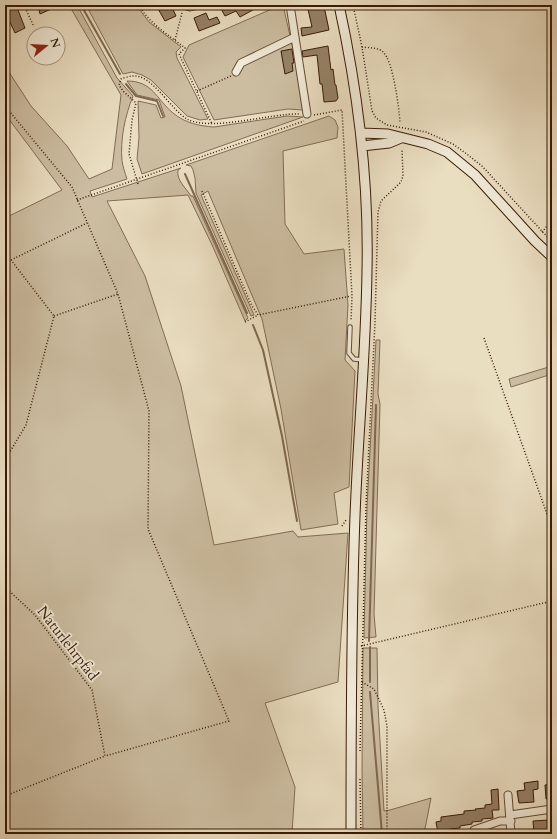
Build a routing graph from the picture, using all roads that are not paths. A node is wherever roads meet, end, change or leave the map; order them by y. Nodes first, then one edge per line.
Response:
1 (198, 5) edge
2 (290, 5) edge
3 (339, 5) edge
4 (186, 6) edge
5 (295, 37) junction
6 (236, 72) road end
7 (307, 114) road end
8 (361, 133) junction
9 (401, 138) junction
10 (362, 146) junction
11 (552, 257) edge
12 (350, 327) road end
13 (363, 360) junction
14 (508, 795) dead end
15 (552, 809) edge
16 (510, 818) junction
17 (474, 832) edge
18 (351, 834) edge
19 (511, 834) edge

1 - 4 street
2 - 5 street
3 - 8 main road
5 - 6 street
5 - 7 street
8 - 9 main road
8 - 10 main road
9 - 10 main road
9 - 11 main road
10 - 13 main road
12 - 13 lane
13 - 18 main road
14 - 16 street
15 - 16 street
16 - 17 street
16 - 19 street

